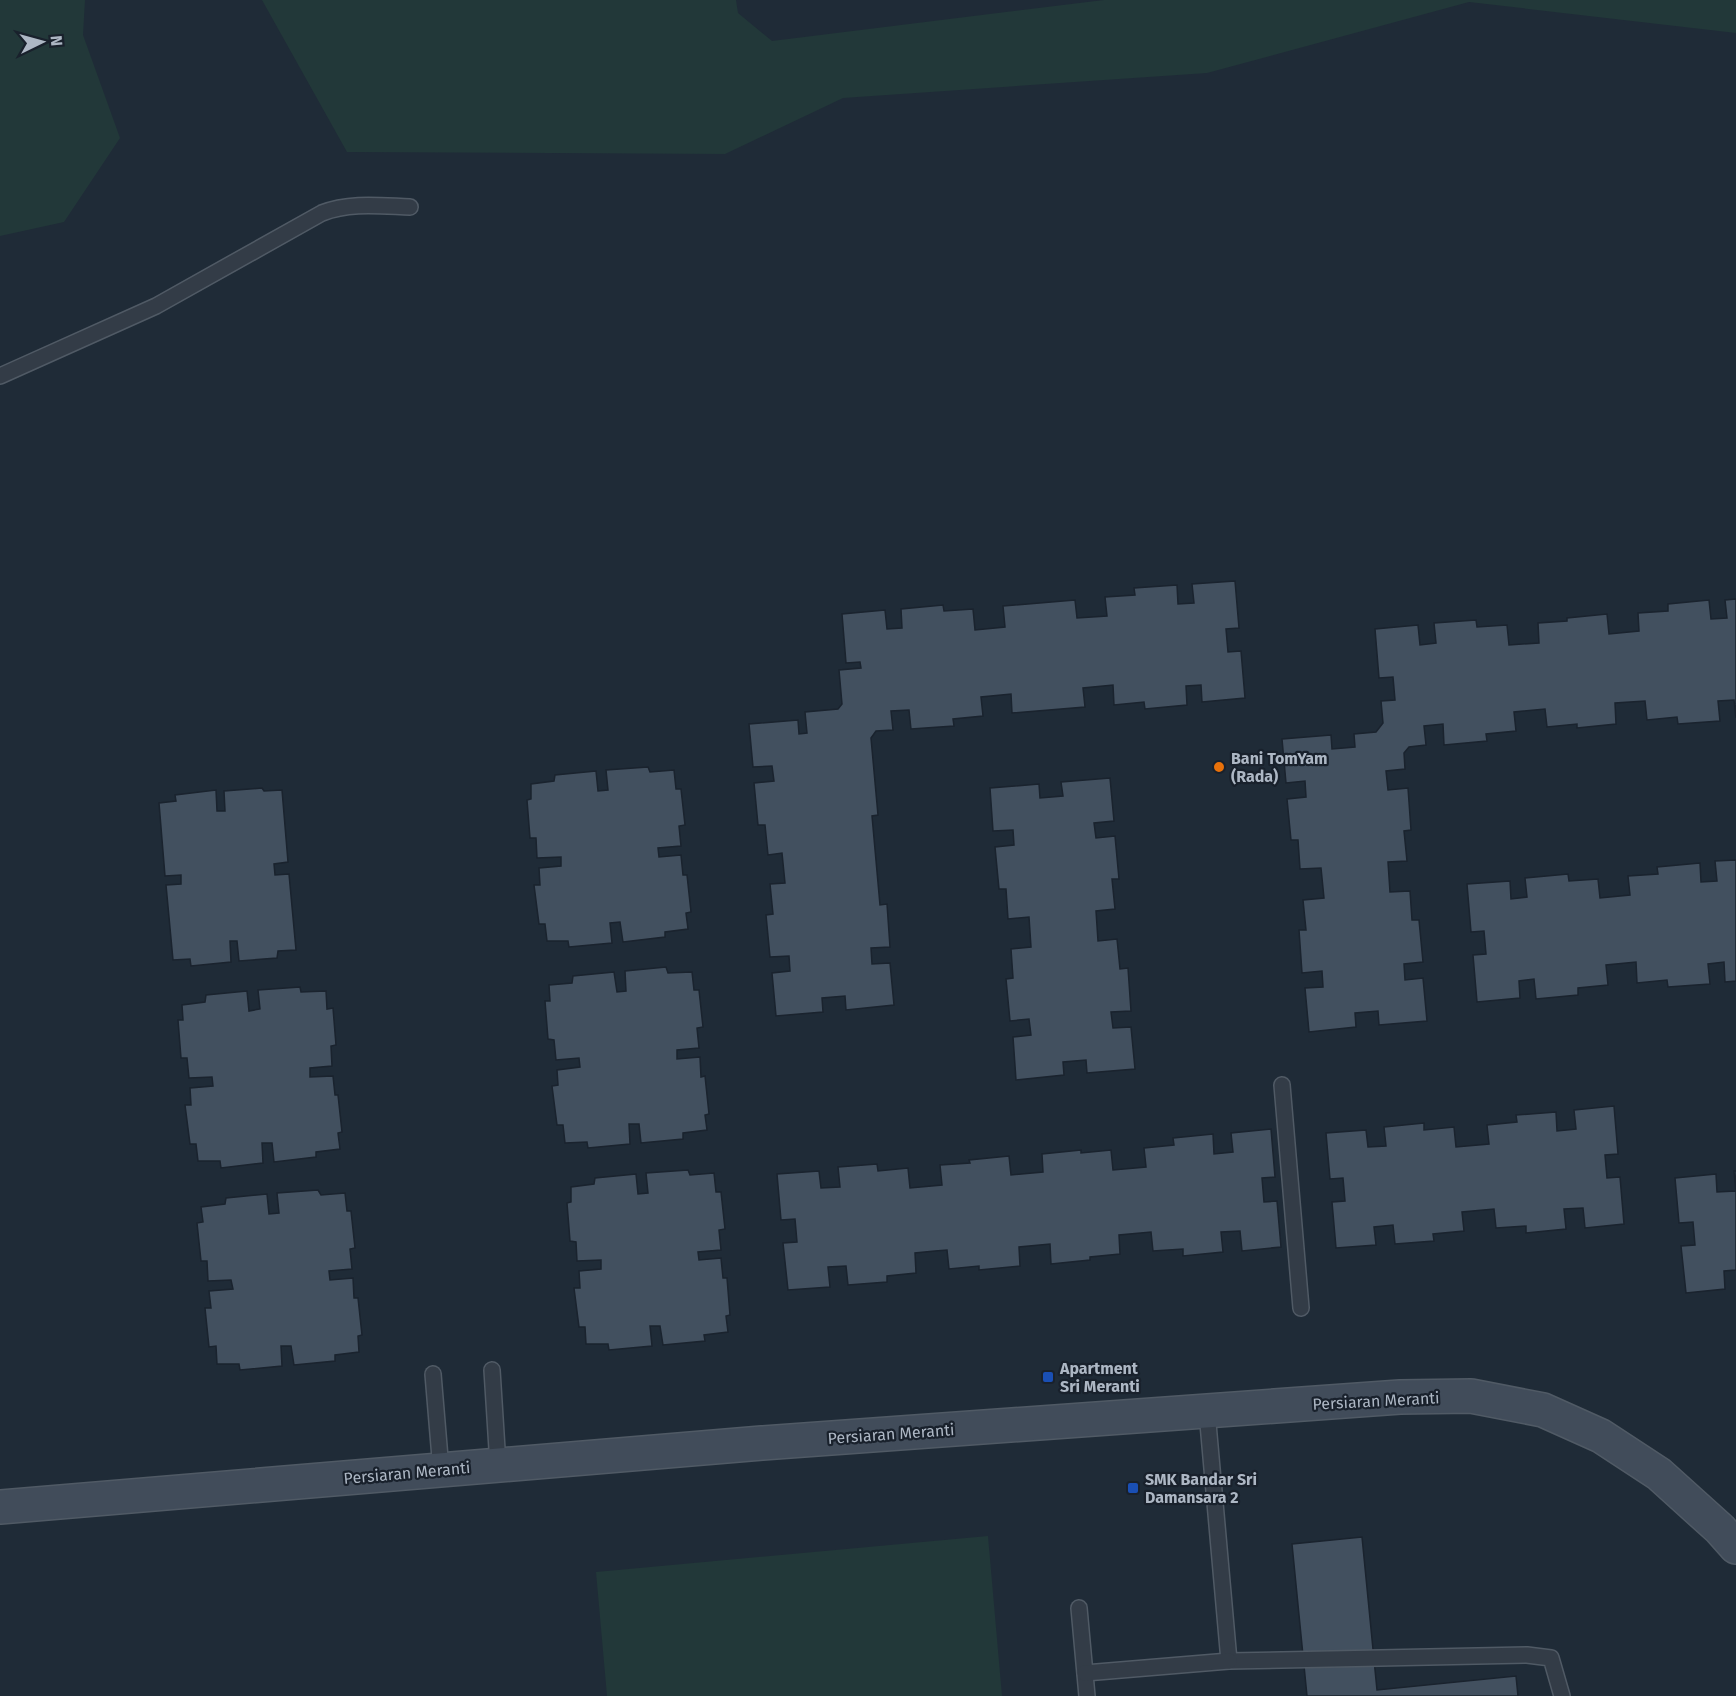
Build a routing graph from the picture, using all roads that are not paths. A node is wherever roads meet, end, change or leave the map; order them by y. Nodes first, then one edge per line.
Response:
1 (410, 207) dead end
2 (0, 376) edge
3 (1282, 1085) dead end
4 (1301, 1308) dead end
5 (492, 1370) dead end
6 (433, 1374) dead end
7 (1207, 1412) junction
8 (498, 1465) junction
9 (441, 1470) junction
10 (0, 1507) edge
11 (1736, 1547) edge
12 (1079, 1608) dead end
13 (1229, 1661) junction
14 (1085, 1673) junction
15 (1087, 1696) edge
16 (1562, 1696) edge

1 - 2 lane
3 - 4 lane
5 - 8 lane
6 - 9 lane
7 - 8 street, Persiaran Meranti
7 - 11 street, Persiaran Meranti
7 - 13 lane
8 - 9 street, Persiaran Meranti
9 - 10 street, Persiaran Meranti
12 - 14 lane
13 - 14 lane
13 - 16 lane
14 - 15 lane

